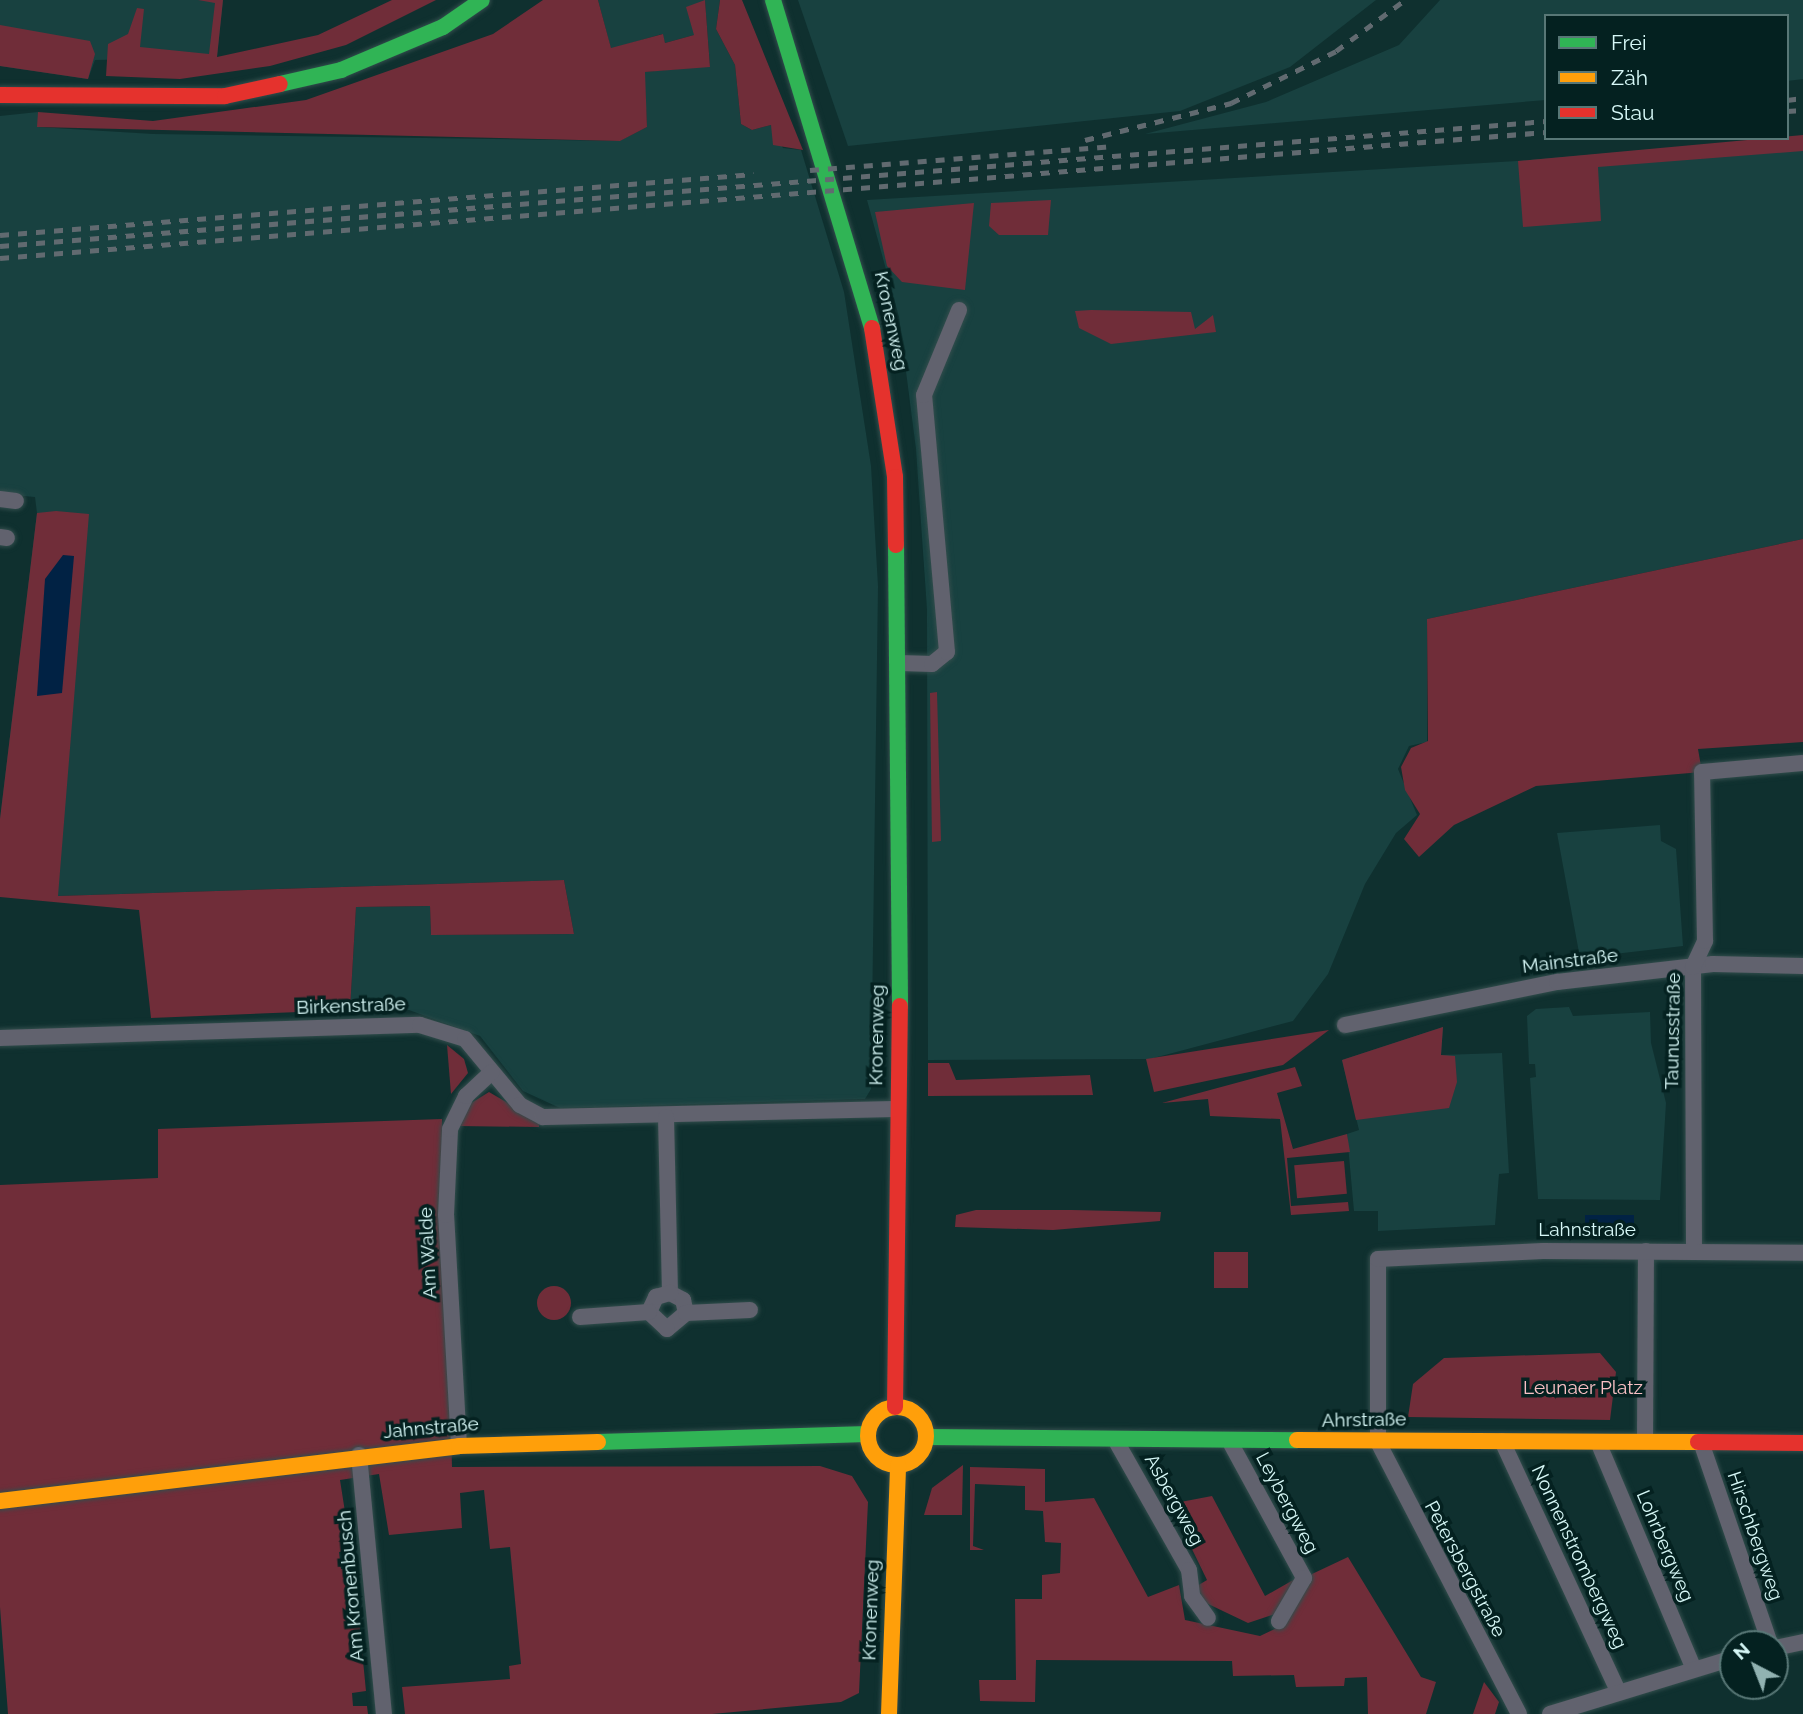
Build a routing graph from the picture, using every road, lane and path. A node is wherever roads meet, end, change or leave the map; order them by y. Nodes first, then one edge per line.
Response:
1 (482, 0) edge
2 (773, 0) edge
3 (0, 95) edge
4 (959, 310) dead end
5 (901, 663) junction
6 (1803, 763) edge
7 (1693, 967) junction
8 (1803, 967) edge
9 (1345, 1025) dead end
10 (0, 1038) edge
11 (492, 1072) junction
12 (897, 1109) junction
13 (666, 1117) junction
14 (1694, 1250) junction
15 (1646, 1251) junction
16 (1803, 1254) edge
17 (670, 1293) junction
18 (750, 1310) dead end
19 (649, 1312) junction
20 (686, 1313) junction
21 (580, 1317) dead end
22 (895, 1407) junction
23 (869, 1434) junction
24 (926, 1437) junction
25 (1645, 1440) junction
26 (1116, 1441) junction
27 (1502, 1441) junction
28 (1230, 1442) junction
29 (1598, 1442) junction
30 (1701, 1442) junction
31 (1378, 1443) junction
32 (1803, 1443) edge
33 (459, 1446) junction
34 (359, 1455) junction
35 (898, 1465) junction
36 (0, 1501) edge
37 (1208, 1618) dead end
38 (1279, 1621) dead end
39 (1765, 1630) edge
40 (1719, 1661) edge
41 (1693, 1667) junction
42 (1618, 1691) junction
43 (384, 1714) edge
44 (889, 1714) edge
45 (1519, 1714) edge
46 (1550, 1714) edge

1 - 3 street
2 - 5 street, Kronenweg
4 - 5 street, Kronenweg
5 - 12 street, Kronenweg
6 - 7 street, Taunusstraße
7 - 8 street, Mainstraße
7 - 9 street, Mainstraße
7 - 14 street, Taunusstraße
10 - 11 street, Birkenstraße
11 - 13 street, Birkenstraße
11 - 33 street, Am Walde
12 - 13 street, Birkenstraße
12 - 22 street, Kronenweg
13 - 17 street
14 - 15 street, Lahnstraße
14 - 16 street, Lahnstraße
15 - 25 street
15 - 31 street, Lahnstraße
17 - 19 street
17 - 20 street
18 - 20 street
19 - 20 street
19 - 21 street
22 - 23 street
22 - 24 street
23 - 33 street, Jahnstraße
23 - 35 street
24 - 26 street, Ahrstraße
24 - 35 street
25 - 29 street, Ahrstraße
25 - 30 street, Ahrstraße
26 - 28 street, Ahrstraße
26 - 37 street, Asbergweg
27 - 29 street, Ahrstraße
27 - 31 street, Ahrstraße
27 - 42 street, Nonnenstrombergweg
28 - 31 street, Ahrstraße
28 - 38 street, Leybergweg
29 - 41 street, Lohrbergweg
30 - 32 street, Ahrstraße
30 - 39 street, Hirschbergweg
31 - 45 street, Petersbergstraße
33 - 34 street, Jahnstraße
34 - 36 street, Jahnstraße
34 - 43 street, Am Kronenbusch
35 - 44 street, Kronenweg
40 - 41 street
41 - 42 street
42 - 46 street

